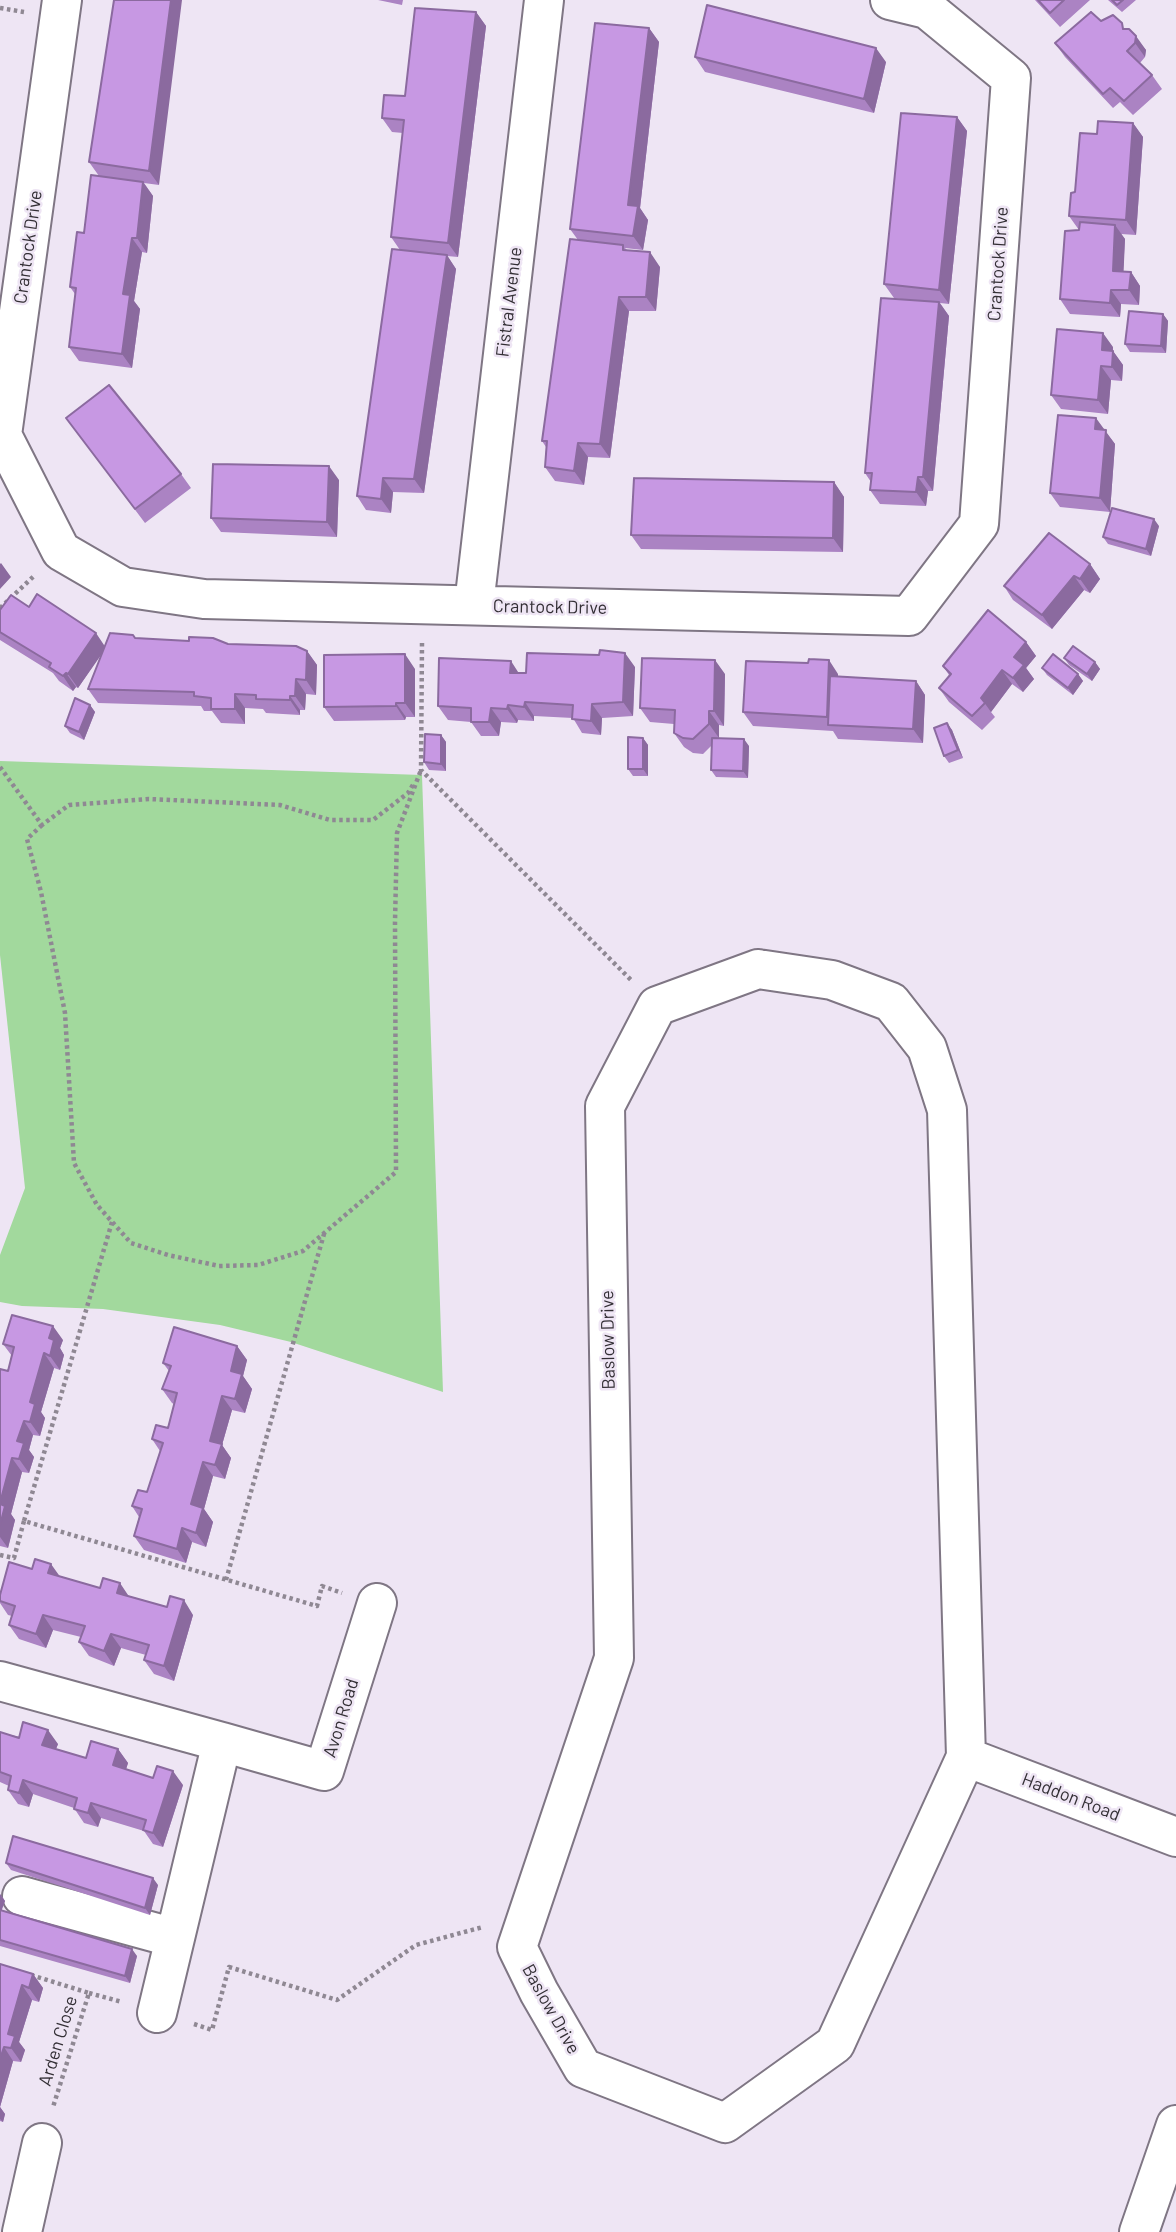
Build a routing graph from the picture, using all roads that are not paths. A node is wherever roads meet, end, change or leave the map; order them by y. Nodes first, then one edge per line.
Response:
1 (62, 0) edge
2 (544, 0) edge
3 (890, 0) edge
4 (474, 605) junction
5 (377, 1603) road end
6 (0, 1681) edge
7 (222, 1742) junction
8 (966, 1757) junction
9 (1176, 1837) edge
10 (22, 1896) dead end
11 (175, 1938) junction
12 (157, 2013) road end
13 (1176, 2125) edge
14 (42, 2143) road end
15 (22, 2232) edge
16 (1139, 2232) edge

1 - 4 street, Crantock Drive
2 - 4 street, Fistral Avenue
3 - 4 street, Crantock Drive
5 - 7 street, Avon Road
6 - 7 street, Avon Road
7 - 11 street
8 - 8 street, Baslow Drive
8 - 9 street, Haddon Road
10 - 11 street
11 - 12 street
13 - 16 street
14 - 15 street

